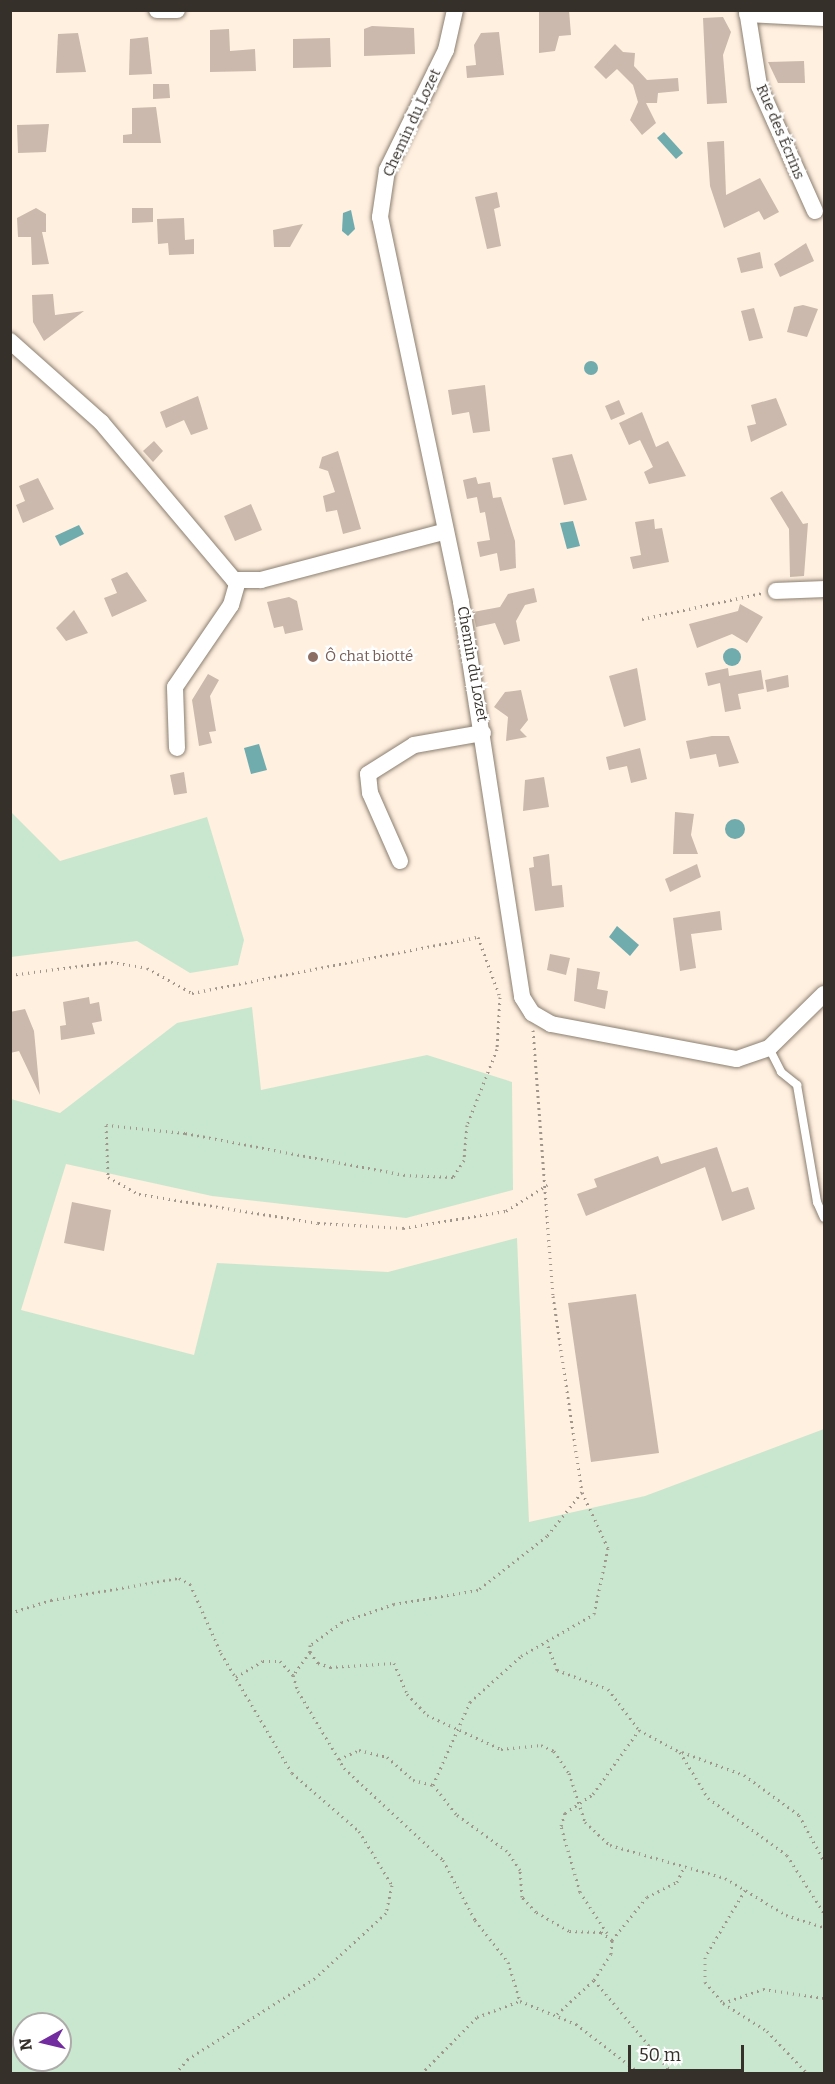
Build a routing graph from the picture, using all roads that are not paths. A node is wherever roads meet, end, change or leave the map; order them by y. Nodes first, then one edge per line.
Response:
1 (156, 10) edge
2 (177, 10) edge
3 (455, 10) edge
4 (747, 12) edge
5 (825, 18) edge
6 (815, 211) dead end
7 (10, 341) edge
8 (446, 531) junction
9 (238, 581) junction
10 (825, 590) edge
11 (776, 591) road end
12 (483, 733) junction
13 (177, 748) dead end
14 (400, 861) dead end
15 (825, 994) edge
16 (768, 1048) junction
17 (825, 1218) edge

1 - 2 street
3 - 8 street, Chemin du Lozet
4 - 5 street
4 - 6 street, Rue des Écrins
7 - 9 street
8 - 9 street
8 - 12 street, Chemin du Lozet
9 - 13 street
10 - 11 street
12 - 14 street
12 - 16 street, Chemin du Lozet
15 - 16 street
16 - 17 lane

